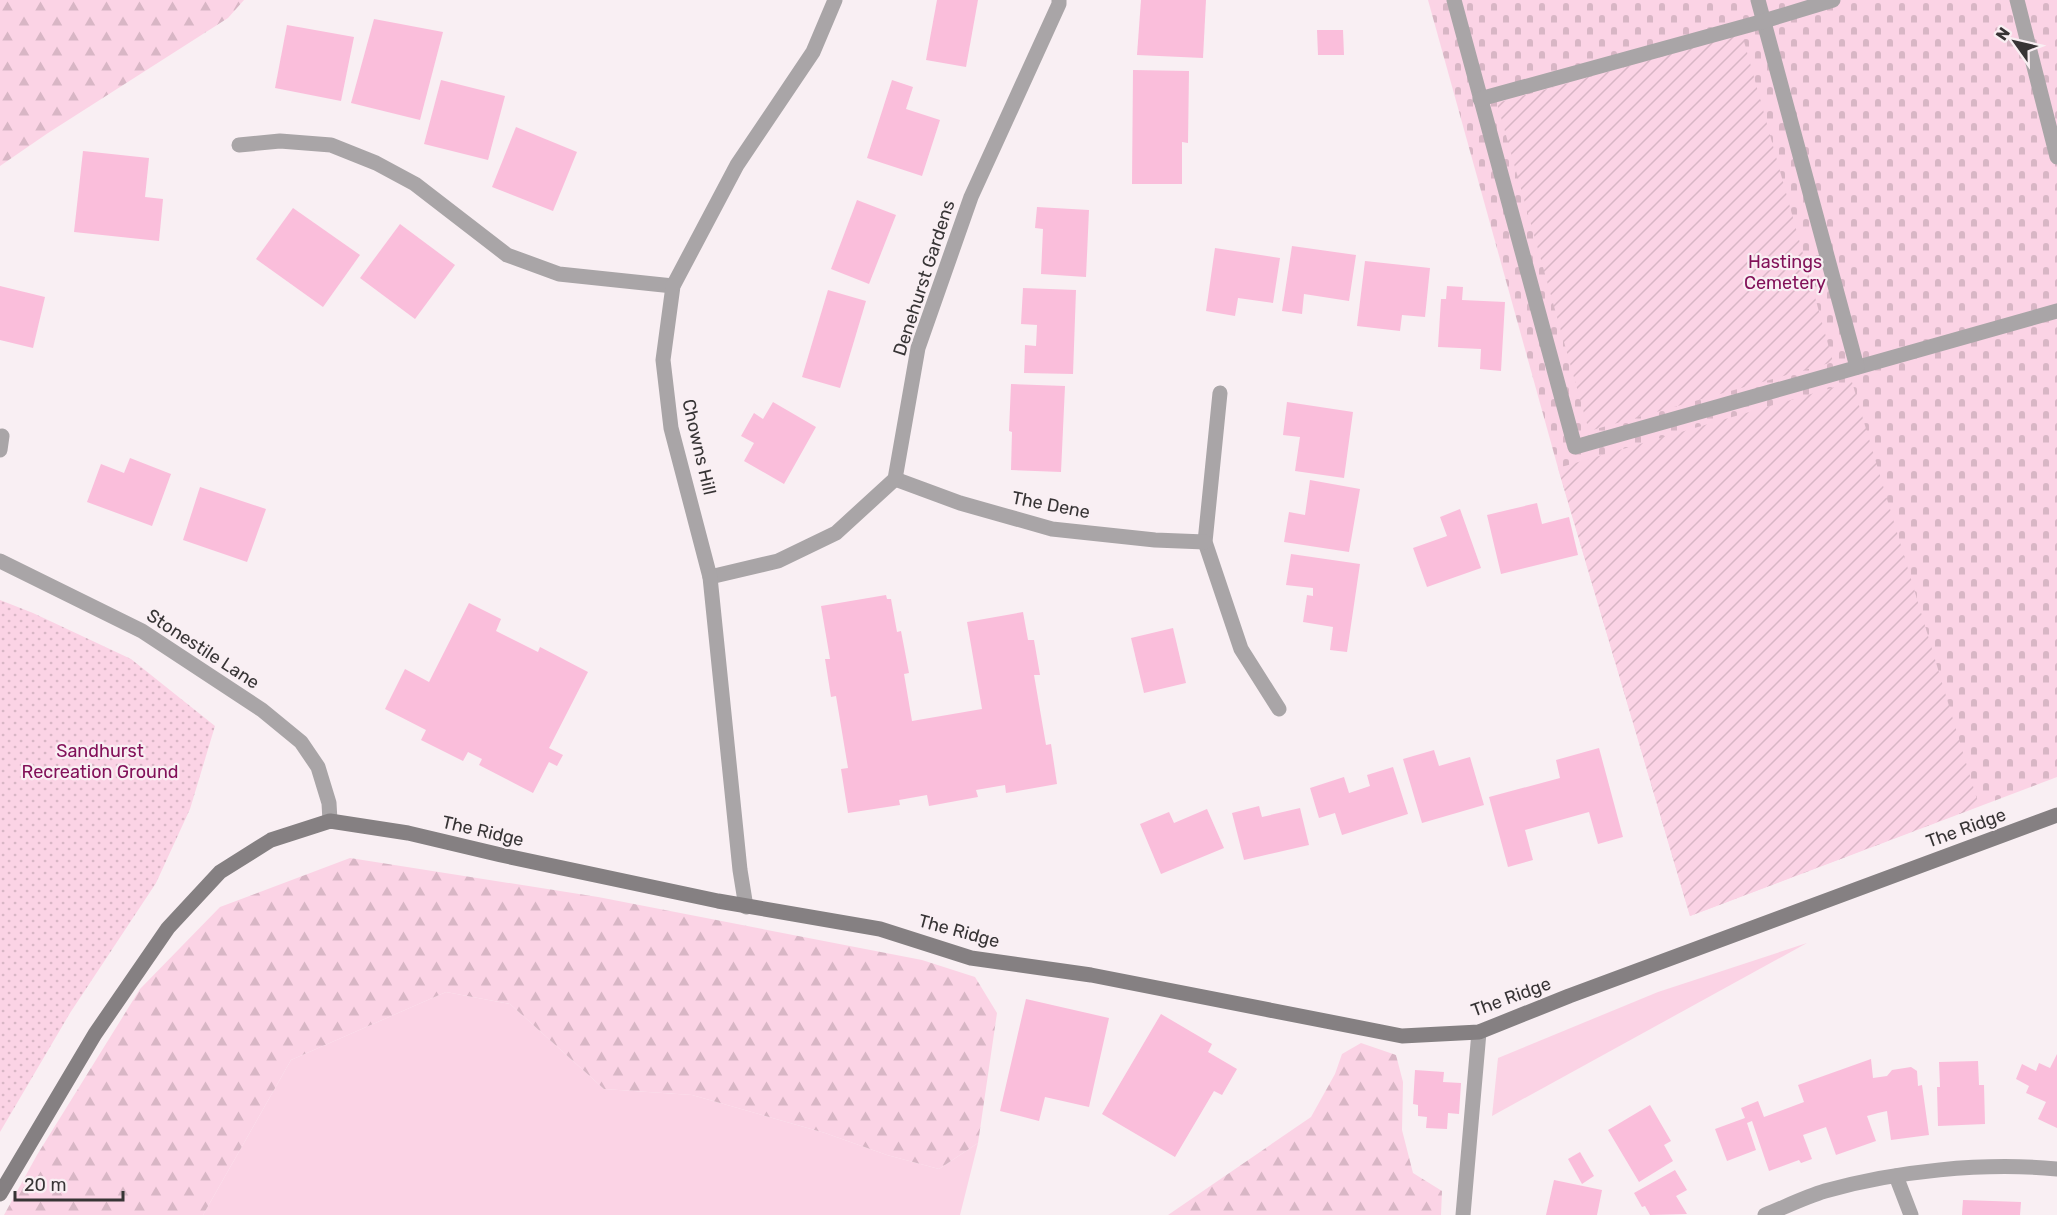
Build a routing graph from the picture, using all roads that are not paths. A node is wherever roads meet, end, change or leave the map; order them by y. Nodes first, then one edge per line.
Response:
1 (835, 0) edge
2 (1059, 0) edge
3 (1454, 0) edge
4 (1758, 0) edge
5 (1833, 0) edge
6 (2017, 0) edge
7 (1764, 21) junction
8 (1480, 99) junction
9 (239, 145) dead end
10 (2057, 157) edge
11 (673, 286) junction
12 (2057, 311) edge
13 (1857, 367) junction
14 (1220, 393) dead end
15 (895, 479) junction
16 (1205, 542) junction
17 (0, 561) edge
18 (710, 577) junction
19 (1279, 709) dead end
20 (2057, 814) edge
21 (330, 821) junction
22 (746, 907) junction
23 (1479, 1032) junction
24 (2057, 1169) edge
25 (1896, 1176) junction
26 (0, 1194) edge
27 (1463, 1215) edge
28 (1765, 1215) edge
29 (1911, 1215) edge

1 - 11 street, Chowns Hill
2 - 15 street, Denehurst Gardens
3 - 8 street
4 - 7 street
5 - 7 street
6 - 10 street
7 - 8 street
7 - 13 street
8 - 13 street
9 - 11 street
11 - 18 street, Chowns Hill
12 - 13 street
14 - 16 street
15 - 16 street, The Dene
15 - 18 street
16 - 19 street
17 - 21 street, Stonestile Lane
18 - 22 street, Chowns Hill
20 - 23 main road, The Ridge
21 - 22 main road, The Ridge
21 - 26 main road, The Ridge
22 - 23 main road, The Ridge
23 - 27 street
24 - 25 street
25 - 28 street
25 - 29 street

